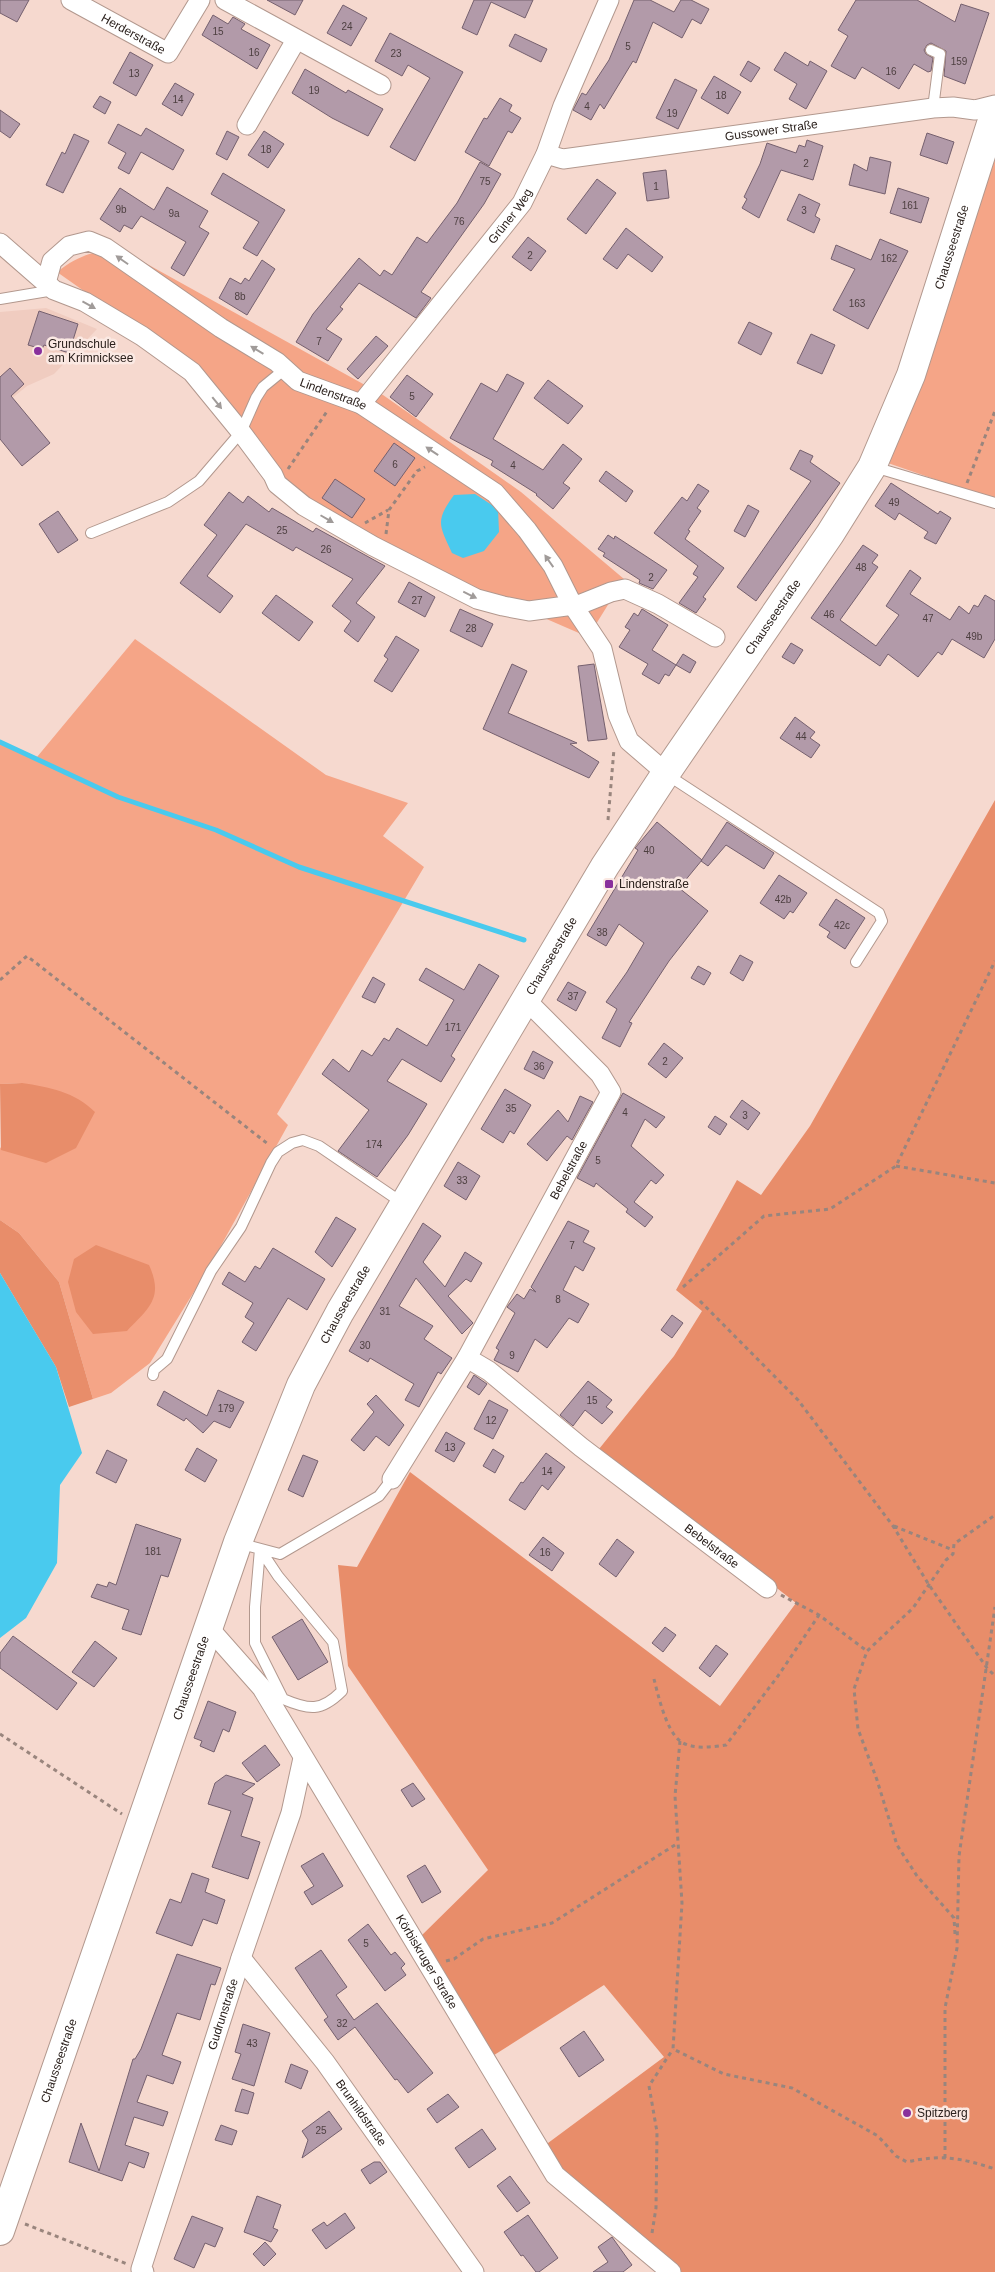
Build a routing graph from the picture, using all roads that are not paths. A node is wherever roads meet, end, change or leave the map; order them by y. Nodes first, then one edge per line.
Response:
1 (71, 0) edge
2 (200, 0) edge
3 (225, 0) edge
4 (609, 0) edge
5 (296, 40) junction
6 (931, 50) dead end
7 (381, 85) dead end
8 (995, 105) edge
9 (933, 108) junction
10 (995, 111) edge
11 (247, 125) dead end
12 (546, 154) junction
13 (0, 242) edge
14 (50, 286) junction
15 (0, 299) edge
16 (285, 369) junction
17 (361, 404) junction
18 (241, 432) junction
19 (872, 466) junction
20 (995, 503) edge
21 (91, 533) dead end
22 (572, 604) junction
23 (714, 638) dead end
24 (666, 773) junction
25 (856, 962) dead end
26 (527, 1001) junction
27 (404, 1204) junction
28 (467, 1358) junction
29 (153, 1375) dead end
30 (392, 1479) joint
31 (249, 1545) junction
32 (767, 1588) road end
33 (208, 1627) junction
34 (303, 1758) junction
35 (241, 1958) junction
36 (3, 2223) edge
37 (143, 2270) edge
38 (474, 2272) edge
39 (671, 2272) edge

1 - 2 street, Herderstraße
3 - 5 street
4 - 12 street, Grüner Weg
5 - 7 street
5 - 11 street
6 - 9 lane
8 - 9 street, Gussower Straße
9 - 12 street, Gussower Straße
10 - 19 main road, Chausseestraße
12 - 17 street, Grüner Weg
13 - 14 street
14 - 15 lane
16 -> 14 street, Lindenstraße
14 -> 18 street
16 - 17 street, Lindenstraße
16 - 18 lane
22 -> 17 street, Lindenstraße
18 - 21 lane
18 -> 22 street
19 - 20 lane
19 - 24 main road, Chausseestraße
22 - 23 street
22 - 24 street, Lindenstraße
24 - 25 lane
24 - 26 main road, Chausseestraße
26 - 27 main road, Chausseestraße
26 - 28 street, Bebelstraße
27 - 29 lane
27 - 31 main road, Chausseestraße
28 - 30 street, Bebelstraße
28 - 32 street, Bebelstraße
30 - 31 lane
31 - 31 lane
31 - 33 main road, Chausseestraße
33 - 34 street, Körbiskruger Straße
33 - 36 main road, Chausseestraße
34 - 35 street, Gudrunstraße
34 - 39 street, Körbiskruger Straße
35 - 37 street, Gudrunstraße
35 - 38 street, Brunhildstraße

